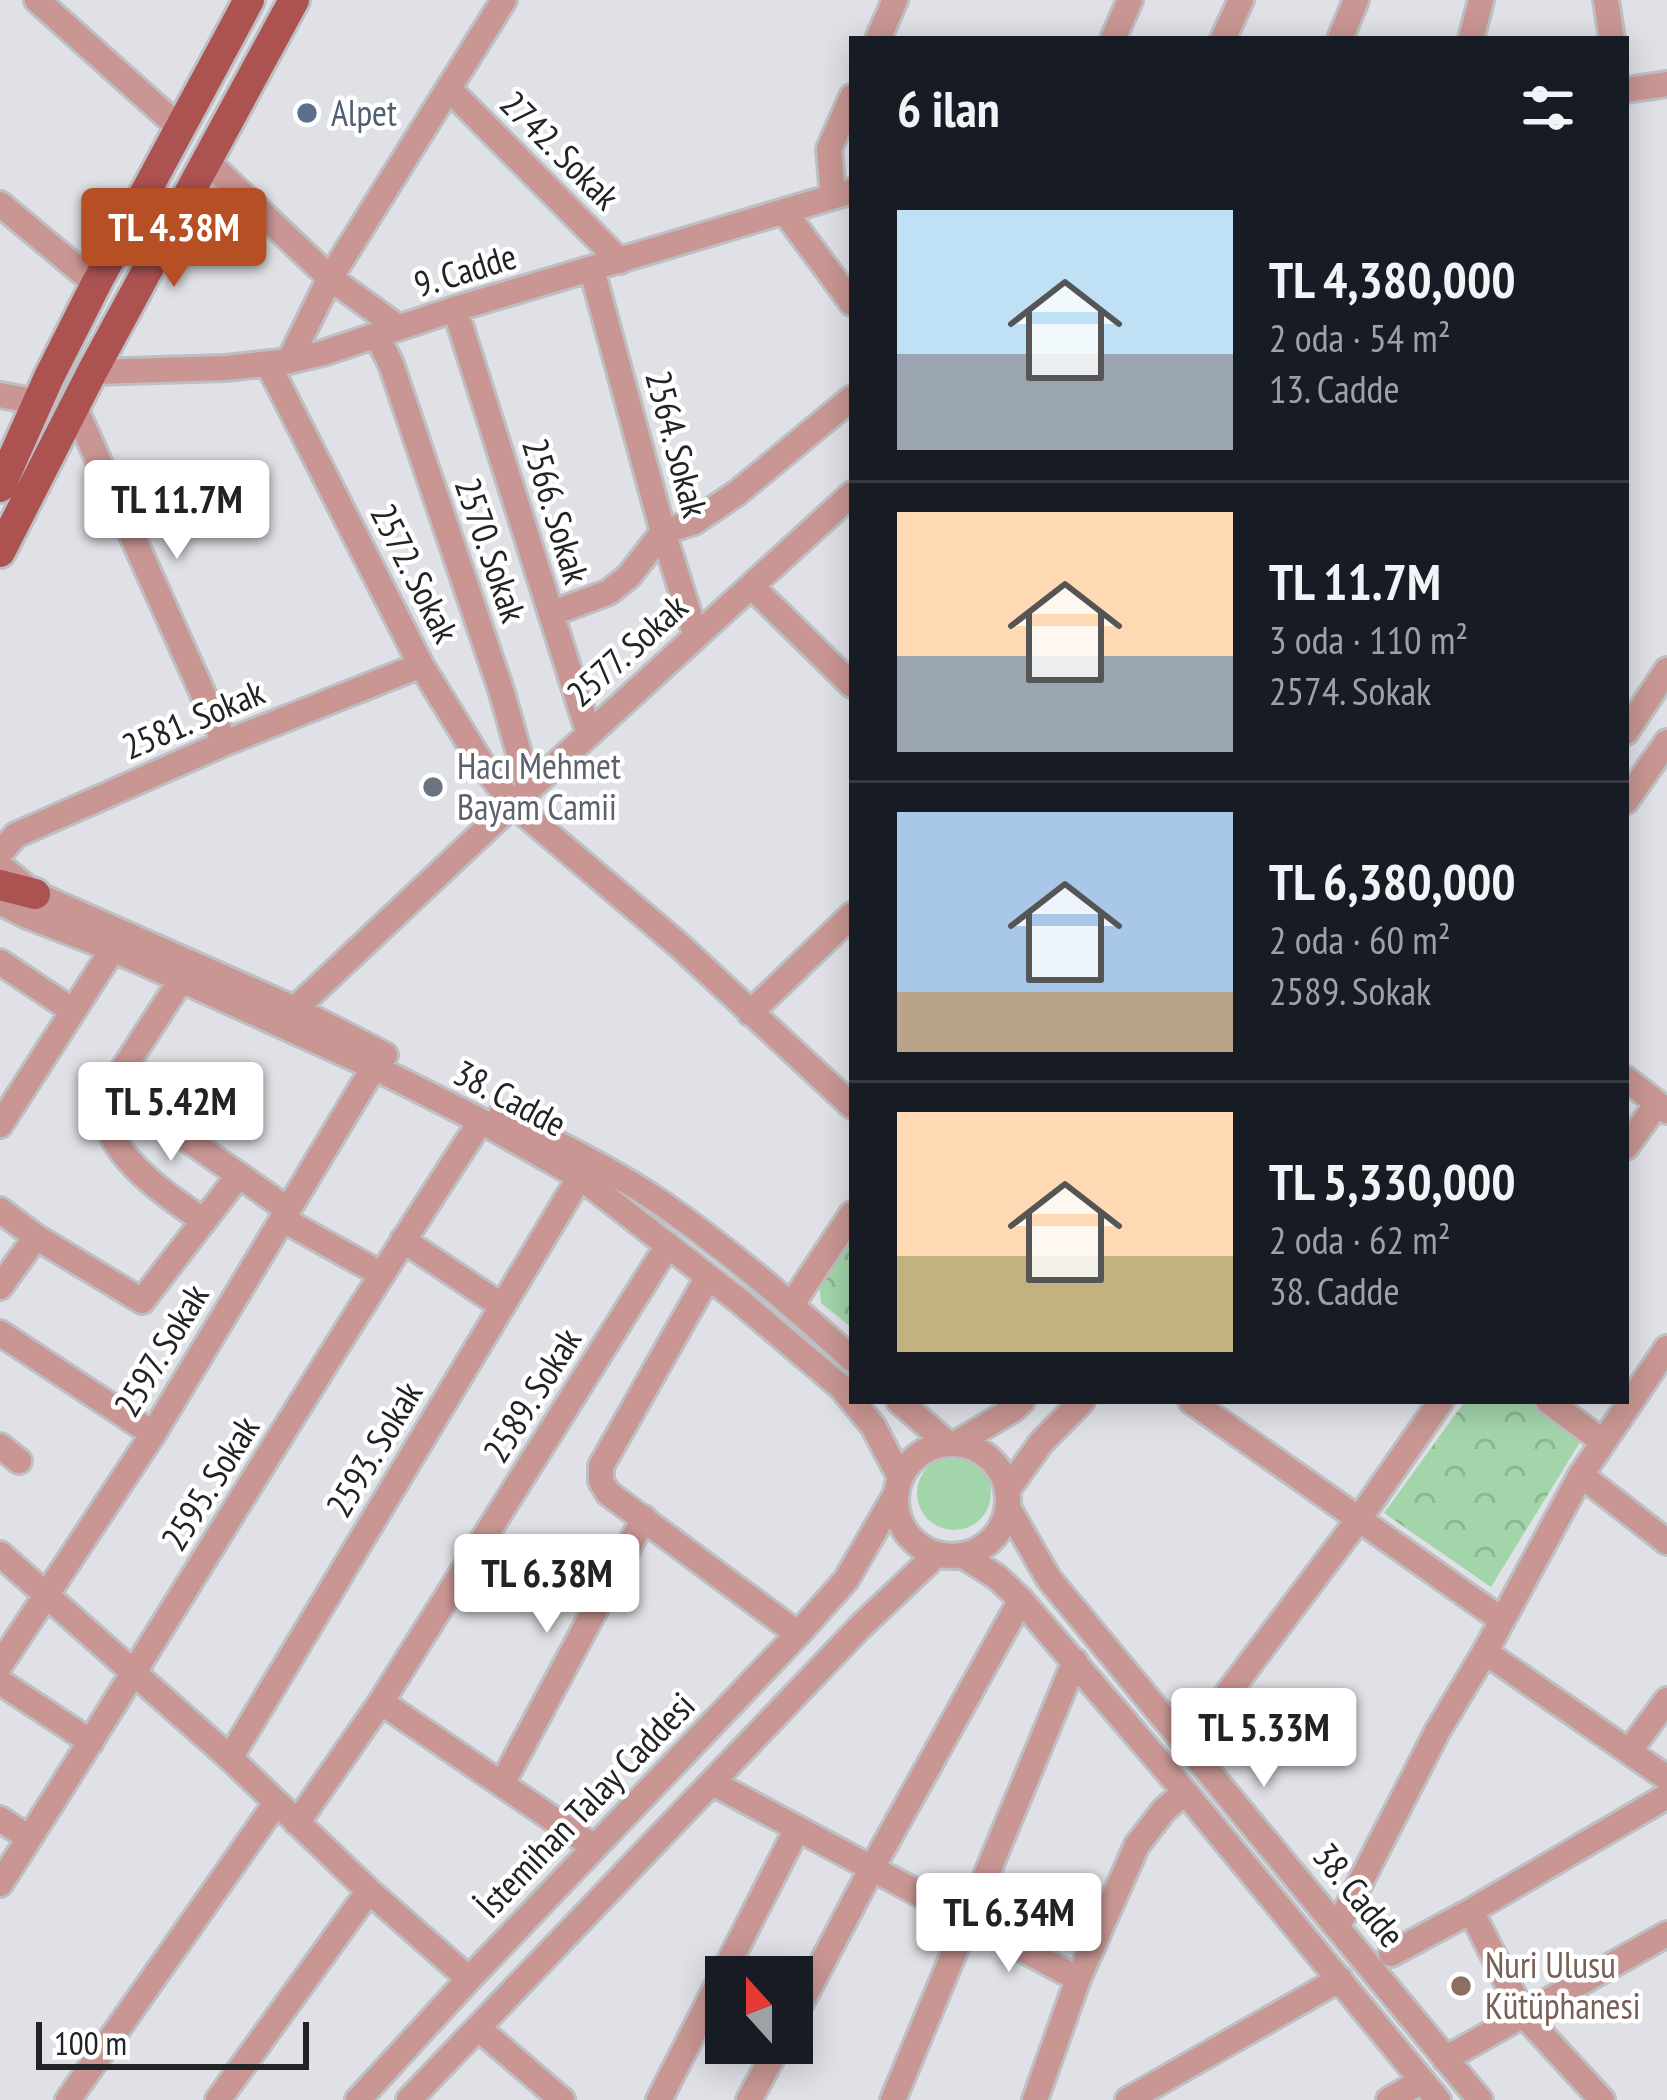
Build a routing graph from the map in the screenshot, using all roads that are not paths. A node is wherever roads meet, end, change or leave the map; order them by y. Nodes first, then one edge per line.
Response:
1 (37, 0) edge
2 (249, 0) edge
3 (294, 0) edge
4 (504, 0) edge
5 (895, 0) edge
6 (1130, 0) edge
7 (1240, 0) edge
8 (1356, 0) edge
9 (1481, 0) edge
10 (1606, 0) edge
11 (879, 36) edge
12 (1113, 36) edge
13 (1224, 36) edge
14 (1341, 36) edge
15 (1473, 36) edge
16 (1612, 36) edge
17 (1667, 84) edge
18 (450, 90) junction
19 (1629, 90) edge
20 (849, 104) edge
21 (179, 127) junction
22 (206, 161) junction
23 (843, 193) edge
24 (0, 204) edge
25 (784, 211) junction
26 (620, 261) junction
27 (592, 270) junction
28 (330, 278) junction
29 (96, 284) junction
30 (849, 299) edge
31 (455, 309) junction
32 (388, 332) junction
33 (279, 362) junction
34 (92, 372) junction
35 (0, 395) edge
36 (849, 400) edge
37 (38, 402) junction
38 (74, 406) junction
39 (1, 490) edge
40 (849, 497) edge
41 (663, 532) junction
42 (0, 552) edge
43 (752, 587) junction
44 (551, 614) junction
45 (696, 636) junction
46 (421, 664) junction
47 (1667, 670) edge
48 (849, 682) edge
49 (1629, 727) edge
50 (589, 734) junction
51 (1667, 742) edge
52 (225, 743) junction
53 (521, 797) junction
54 (1629, 797) edge
55 (0, 853) edge
56 (0, 866) edge
57 (0, 885) edge
58 (34, 894) junction
59 (0, 902) edge
60 (849, 918) edge
61 (112, 949) junction
62 (0, 962) edge
63 (181, 980) junction
64 (295, 1009) junction
65 (73, 1011) junction
66 (750, 1013) junction
67 (374, 1067) junction
68 (124, 1069) junction
69 (1629, 1081) edge
70 (9, 1092) edge
71 (849, 1103) edge
72 (1662, 1108) edge
73 (481, 1121) junction
74 (0, 1125) edge
75 (1629, 1144) edge
76 (239, 1175) junction
77 (580, 1177) junction
78 (0, 1210) edge
79 (284, 1214) junction
80 (849, 1218) edge
81 (204, 1221) junction
82 (36, 1237) junction
83 (403, 1240) junction
84 (668, 1245) junction
85 (381, 1274) junction
86 (708, 1277) junction
87 (0, 1287) edge
88 (792, 1304) junction
89 (502, 1306) junction
90 (0, 1333) edge
91 (1667, 1348) edge
92 (849, 1356) edge
93 (849, 1398) edge
94 (1629, 1402) edge
95 (854, 1404) edge
96 (903, 1404) edge
97 (1019, 1404) edge
98 (1079, 1404) edge
99 (1199, 1404) edge
100 (1439, 1404) edge
101 (1552, 1404) edge
102 (1628, 1404) edge
103 (153, 1435) junction
104 (1602, 1441) junction
105 (952, 1443) junction
106 (1581, 1475) junction
107 (898, 1486) junction
108 (1008, 1498) junction
109 (644, 1518) junction
110 (1359, 1519) junction
111 (1667, 1542) edge
112 (0, 1554) edge
113 (949, 1555) junction
114 (47, 1595) junction
115 (1022, 1600) junction
116 (1502, 1620) junction
117 (798, 1634) junction
118 (1485, 1652) junction
119 (1075, 1661) junction
120 (0, 1665) edge
121 (135, 1673) junction
122 (0, 1682) edge
123 (1667, 1700) edge
124 (381, 1702) junction
125 (91, 1742) junction
126 (1188, 1746) junction
127 (1630, 1750) junction
128 (230, 1758) junction
129 (1667, 1778) edge
130 (503, 1783) junction
131 (713, 1783) junction
132 (1186, 1792) junction
133 (1667, 1796) edge
134 (276, 1803) junction
135 (0, 1819) edge
136 (297, 1822) junction
137 (797, 1829) junction
138 (29, 1838) junction
139 (594, 1847) junction
140 (872, 1868) junction
141 (0, 1884) edge
142 (368, 1891) junction
143 (1472, 1911) junction
144 (969, 1919) junction
145 (1338, 1926) junction
146 (1667, 1934) edge
147 (1391, 1954) dead end
148 (1078, 1978) junction
149 (469, 1979) junction
150 (1340, 1979) junction
151 (813, 1980) edge
152 (1523, 2014) junction
153 (478, 2028) junction
154 (1445, 2060) junction
155 (769, 2064) edge
156 (1430, 2090) edge
157 (68, 2100) edge
158 (218, 2100) edge
159 (358, 2100) edge
160 (410, 2100) edge
161 (562, 2100) edge
162 (659, 2100) edge
163 (749, 2100) edge
164 (893, 2100) edge
165 (1035, 2100) edge
166 (1128, 2100) edge
167 (1389, 2100) edge
168 (1480, 2100) edge
169 (1602, 2100) edge

1 - 21 street
2 - 21 main road
3 - 22 main road
4 - 18 street
5 - 11 street
6 - 12 street
7 - 13 street
8 - 14 street
9 - 15 street
10 - 16 street
17 - 19 street
18 - 26 street, 2742. Sokak
18 - 28 street
20 - 23 street
21 - 29 main road
22 - 28 street
22 - 34 main road
23 - 25 street, 9. Cadde
24 - 29 street
25 - 26 street, 9. Cadde
25 - 30 street
26 - 27 street, 9. Cadde
27 - 31 street, 9. Cadde
27 - 41 street, 2564. Sokak
28 - 32 street
28 - 33 street
29 - 37 main road
31 - 32 street, 9. Cadde
31 - 44 street, 2566. Sokak
32 - 33 street, 9. Cadde
32 - 53 street, 2570. Sokak
33 - 34 street, 9. Cadde
33 - 46 street, 2572. Sokak
34 - 38 main road
35 - 37 street
36 - 41 street
37 - 39 main road
38 - 42 main road
38 - 52 street
40 - 43 street, 2577. Sokak
41 - 44 street
41 - 45 street, 2564. Sokak
43 - 45 street, 2577. Sokak
43 - 48 street
44 - 50 street, 2566. Sokak
45 - 50 street, 2577. Sokak
46 - 52 street, 2581. Sokak
46 - 53 street, 2572. Sokak
47 - 49 street
50 - 53 street, 2577. Sokak
51 - 54 street
52 - 55 street, 2581. Sokak
53 - 64 street, 2577. Sokak
53 - 66 street
56 - 58 street, 38. Cadde
57 - 58 main road
58 - 64 street, 38. Cadde
59 - 61 street, 38. Cadde
60 - 66 street
61 - 63 street, 38. Cadde
61 - 65 street
62 - 65 street
63 - 67 street, 38. Cadde
63 - 68 street
64 - 88 street, 38. Cadde
65 - 70 street
66 - 71 street
67 - 73 street, 38. Cadde
67 - 79 street, 2597. Sokak
68 - 76 street
68 - 81 street
69 - 72 street
70 - 74 street
72 - 75 street
73 - 77 street, 38. Cadde
73 - 83 street, 2595. Sokak
76 - 79 street
76 - 81 street
77 - 84 street, 38. Cadde
77 - 89 street, 2593. Sokak
78 - 82 street
79 - 85 street
79 - 103 street, 2597. Sokak
80 - 88 street
81 - 82 street
82 - 87 street
83 - 85 street, 2595. Sokak
83 - 89 street
84 - 86 street, 38. Cadde
84 - 124 street, 2589. Sokak
85 - 121 street, 2595. Sokak
86 - 93 street, 38. Cadde
86 - 109 street
88 - 92 street, 38. Cadde
89 - 128 street, 2593. Sokak
90 - 103 street
91 - 94 street
95 - 107 street, 38. Cadde
96 - 105 street
97 - 105 street
98 - 108 street
99 - 110 street
100 - 110 street
101 - 104 street
102 - 104 street
103 - 114 street, 2597. Sokak
104 - 106 street
105 - 107 street
105 - 108 street
106 - 111 street
106 - 116 street
107 - 113 street
107 - 117 street, İstemihan Talay Caddesi
108 - 113 street
108 - 126 street, 38. Cadde
109 - 117 street
109 - 130 street
110 - 116 street
110 - 126 street
112 - 114 street
113 - 115 street, 38. Cadde
113 - 131 street
114 - 120 street, 2597. Sokak
114 - 121 street
115 - 119 street, 38. Cadde
115 - 140 street
116 - 118 street
117 - 139 street, İstemihan Talay Caddesi
118 - 127 street
118 - 145 street
119 - 132 street, 38. Cadde
119 - 144 street
121 - 125 street, 2595. Sokak
121 - 128 street
122 - 125 street
123 - 127 street
124 - 130 street
124 - 136 street, 2589. Sokak
125 - 138 street, 2595. Sokak
126 - 145 street, 38. Cadde
127 - 129 street
128 - 134 street
130 - 139 street
131 - 137 street
131 - 153 street
132 - 148 street
132 - 150 street, 38. Cadde
133 - 143 street
134 - 136 street
134 - 157 street
135 - 138 street
136 - 142 street
137 - 140 street
137 - 162 street
138 - 141 street, 2595. Sokak
139 - 149 street, İstemihan Talay Caddesi
140 - 144 street
140 - 151 street
142 - 149 street
142 - 158 street
143 - 147 street
143 - 152 street
144 - 148 street
144 - 164 street
145 - 154 street, 38. Cadde
146 - 152 street
148 - 165 street
149 - 159 street, İstemihan Talay Caddesi
150 - 156 street, 38. Cadde
150 - 166 street
152 - 154 street
152 - 169 street
153 - 160 street
153 - 161 street
154 - 168 street, 38. Cadde
155 - 163 street
156 - 167 street

